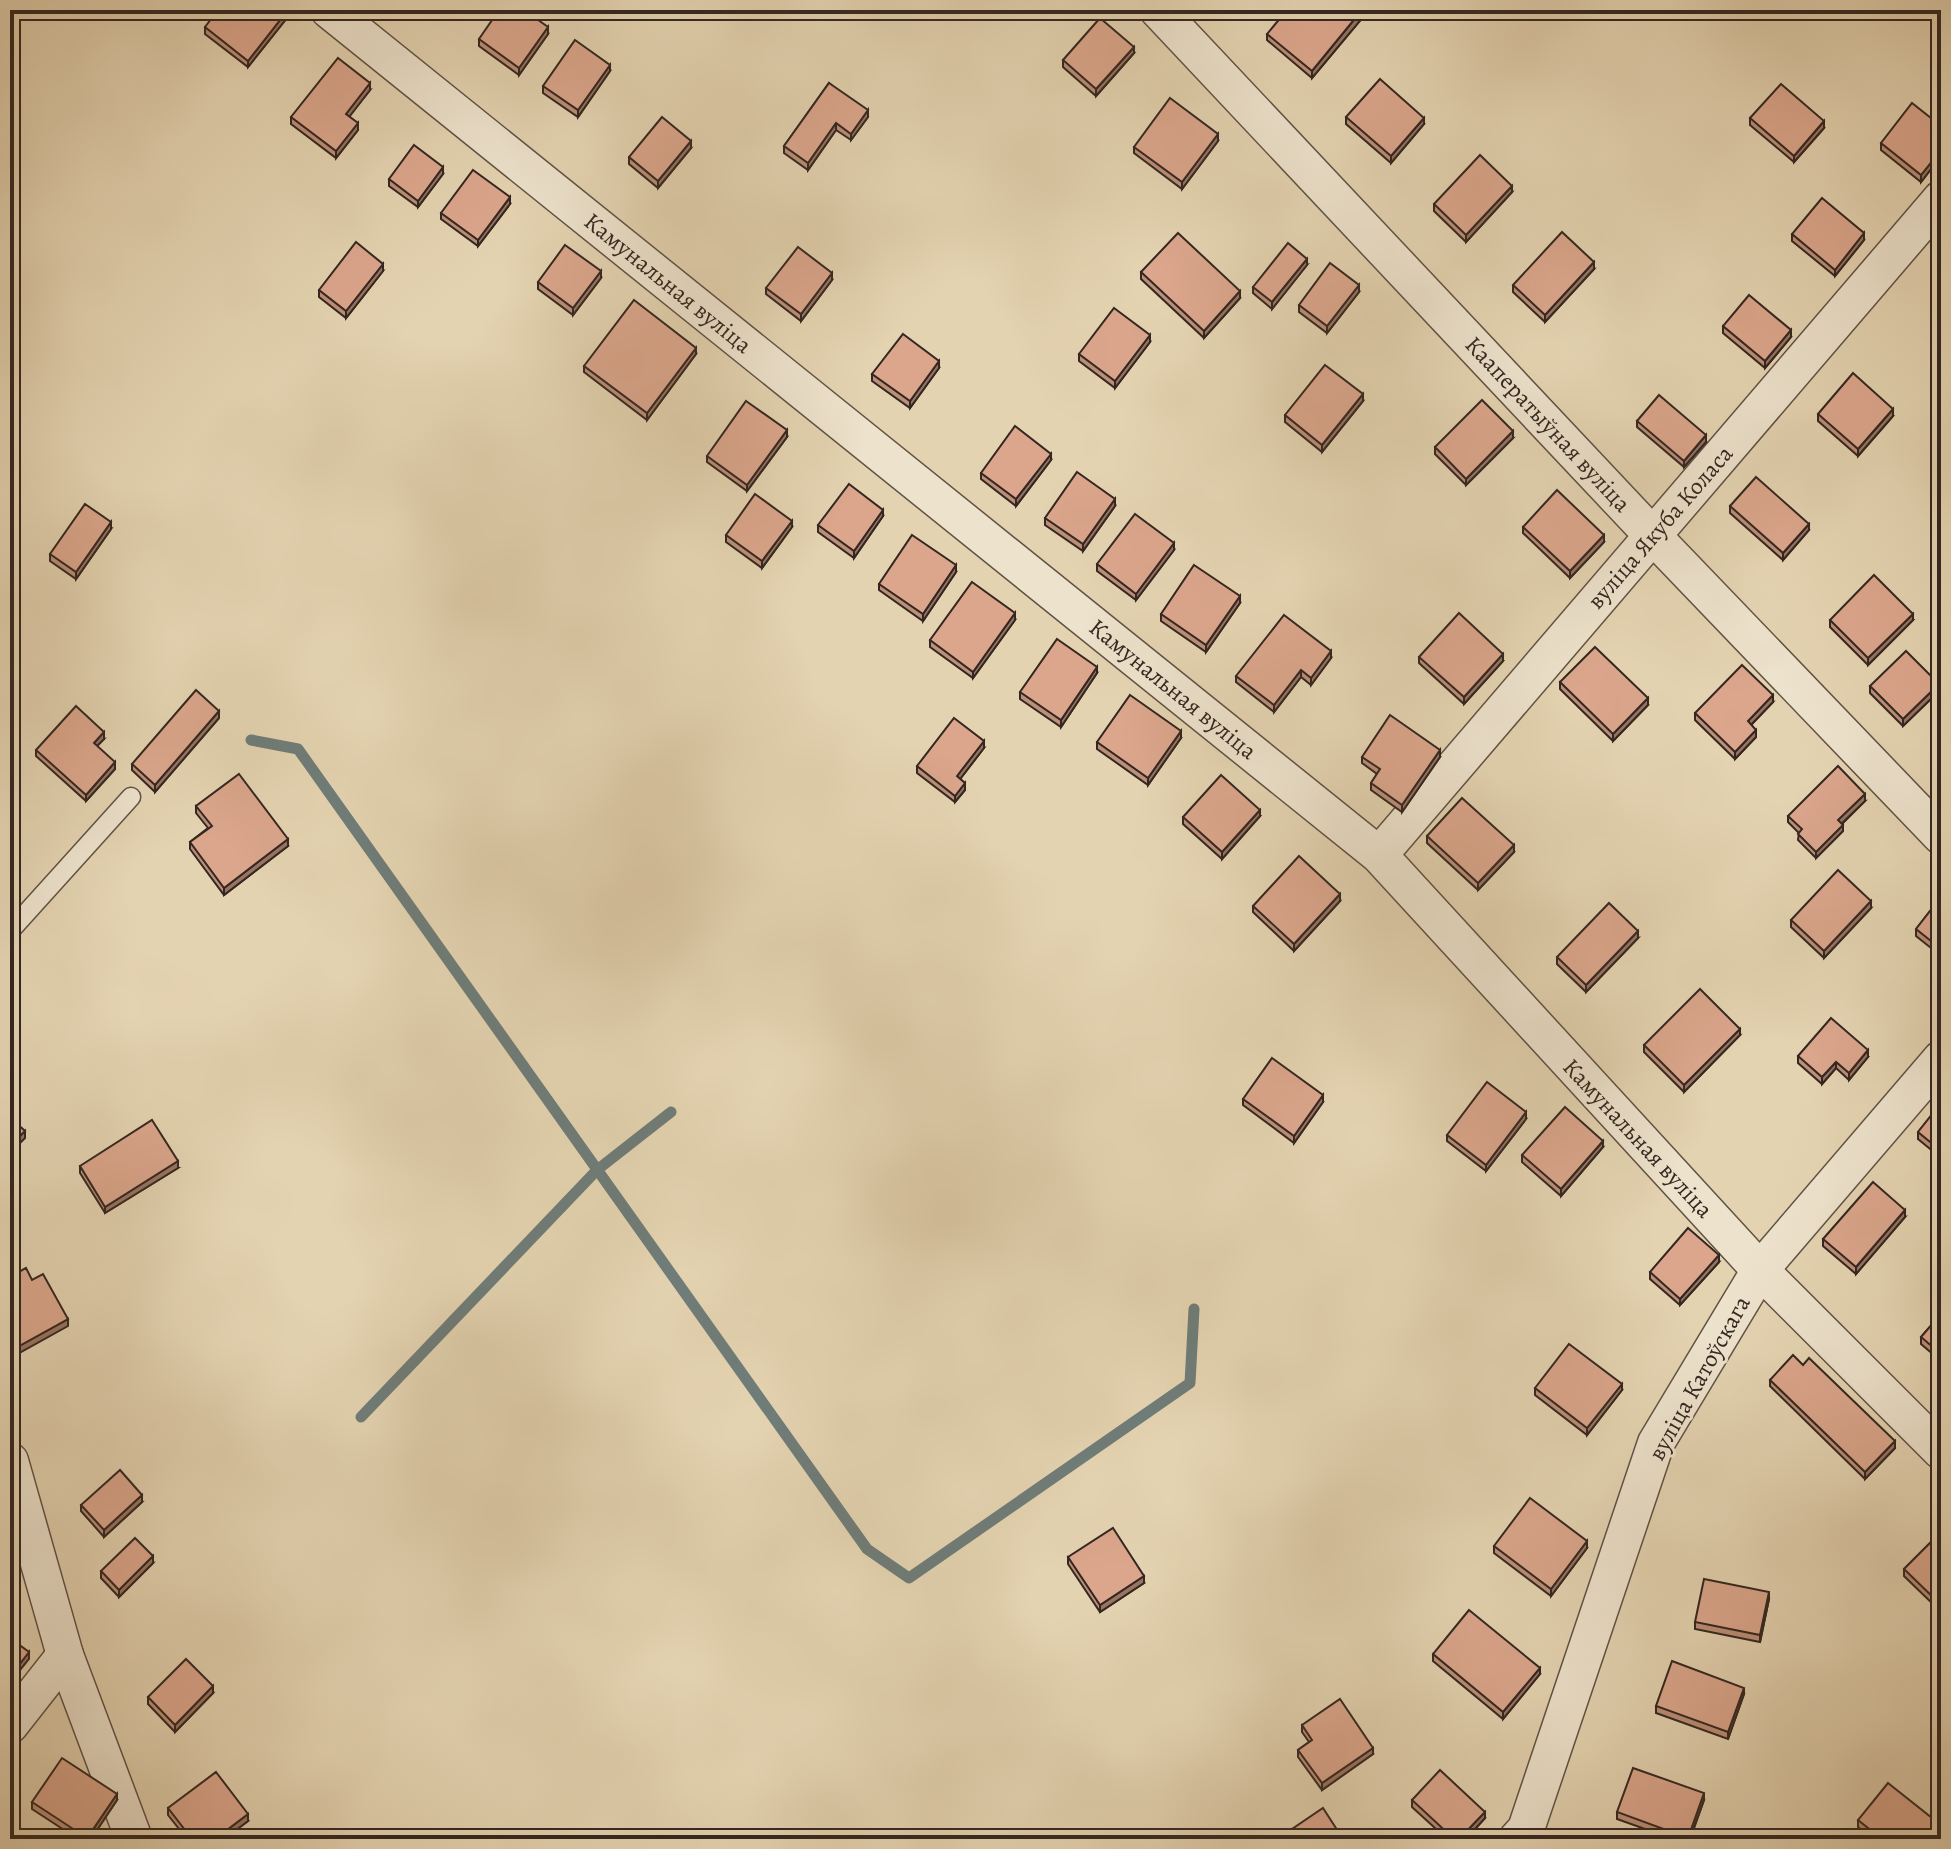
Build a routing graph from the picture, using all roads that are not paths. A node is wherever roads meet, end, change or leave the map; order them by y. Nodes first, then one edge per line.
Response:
1 (329, 10) edge
2 (1158, 10) edge
3 (1941, 199) edge
4 (1653, 536) junction
5 (131, 797) dead end
6 (1941, 836) edge
7 (1379, 855) junction
8 (10, 931) edge
9 (1941, 1059) edge
10 (1760, 1270) junction
11 (1941, 1451) edge
12 (10, 1461) edge
13 (65, 1655) junction
14 (10, 1725) edge
15 (134, 1839) edge
16 (1517, 1839) edge

1 - 7 street, Камунальная вуліца
2 - 4 street, Кааператыўная вуліца
3 - 4 street, вуліца Якуба Коласа
4 - 6 street, Кааператыўная вуліца
4 - 7 street, вуліца Якуба Коласа
5 - 8 lane
7 - 10 street, Камунальная вуліца
9 - 10 street, вуліца Катоўскага
10 - 11 street, Камунальная вуліца
10 - 16 street, вуліца Катоўскага
12 - 13 street
13 - 14 street
13 - 15 street

